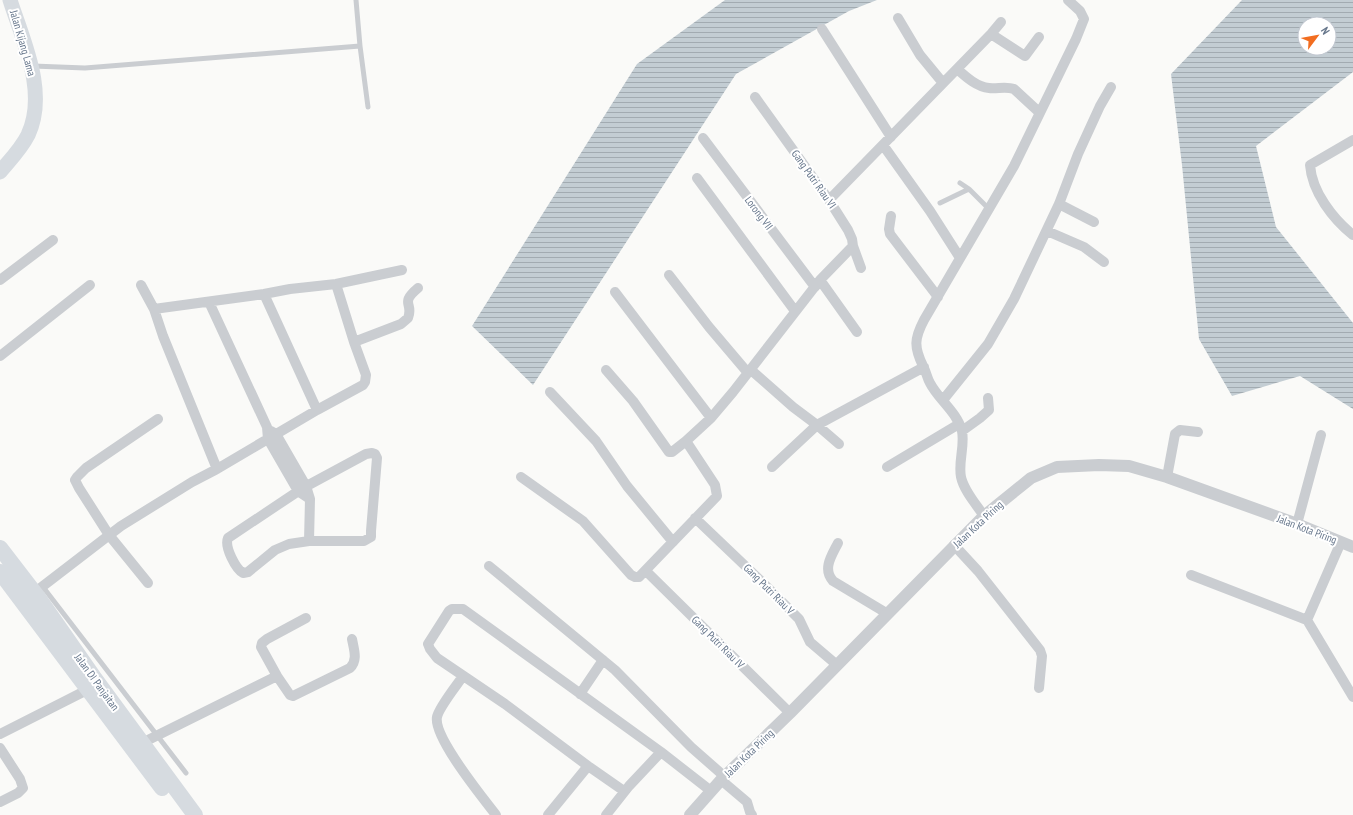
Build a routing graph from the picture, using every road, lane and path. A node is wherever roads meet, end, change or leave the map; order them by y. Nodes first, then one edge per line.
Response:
1 (10, 0) edge
2 (356, 0) edge
3 (1068, 0) edge
4 (898, 18) dead end
5 (1001, 22) dead end
6 (822, 29) dead end
7 (991, 34) junction
8 (1039, 37) dead end
9 (360, 46) junction
10 (32, 66) junction
11 (957, 69) junction
12 (943, 83) junction
13 (1111, 87) dead end
14 (754, 97) dead end
15 (368, 107) dead end
16 (1040, 113) junction
17 (891, 137) junction
18 (703, 138) dead end
19 (1353, 140) edge
20 (883, 145) junction
21 (0, 172) edge
22 (697, 178) dead end
23 (960, 183) dead end
24 (969, 189) junction
25 (829, 200) junction
26 (940, 203) dead end
27 (1059, 204) junction
28 (989, 210) junction
29 (891, 216) dead end
30 (1094, 222) dead end
31 (1047, 231) junction
32 (1351, 234) edge
33 (53, 240) dead end
34 (853, 246) junction
35 (960, 258) junction
36 (1104, 262) dead end
37 (861, 268) dead end
38 (402, 270) dead end
39 (669, 275) dead end
40 (0, 280) edge
41 (818, 283) junction
42 (336, 284) junction
43 (90, 285) dead end
44 (141, 285) dead end
45 (418, 288) dead end
46 (615, 292) dead end
47 (264, 294) junction
48 (938, 297) junction
49 (209, 302) junction
50 (154, 309) junction
51 (795, 311) junction
52 (857, 332) dead end
53 (354, 342) junction
54 (0, 356) edge
55 (924, 367) junction
56 (606, 370) dead end
57 (750, 371) junction
58 (550, 392) dead end
59 (988, 398) dead end
60 (943, 400) junction
61 (317, 410) junction
62 (711, 418) junction
63 (158, 419) dead end
64 (817, 424) junction
65 (960, 428) junction
66 (1198, 432) dead end
67 (1321, 435) dead end
68 (272, 436) junction
69 (686, 441) junction
70 (839, 444) dead end
71 (772, 467) dead end
72 (887, 467) dead end
73 (217, 469) junction
74 (521, 477) dead end
75 (1167, 477) junction
76 (302, 488) junction
77 (984, 516) junction
78 (695, 518) junction
79 (1297, 524) junction
80 (109, 535) junction
81 (309, 541) junction
82 (673, 542) junction
83 (1341, 542) junction
84 (838, 543) dead end
85 (954, 546) junction
86 (1353, 547) edge
87 (0, 548) edge
88 (489, 566) dead end
89 (646, 571) junction
90 (0, 572) edge
91 (1191, 575) dead end
92 (148, 583) dead end
93 (33, 594) junction
94 (888, 614) junction
95 (306, 618) dead end
96 (1307, 620) junction
97 (59, 639) junction
98 (352, 639) dead end
99 (603, 660) junction
100 (837, 665) junction
101 (278, 676) junction
102 (463, 676) junction
103 (1039, 688) dead end
104 (87, 690) junction
105 (580, 694) junction
106 (1353, 697) edge
107 (790, 713) junction
108 (0, 734) edge
109 (157, 736) junction
110 (142, 743) junction
111 (0, 748) edge
112 (661, 752) junction
113 (588, 766) junction
114 (186, 773) dead end
115 (723, 778) junction
116 (624, 791) junction
117 (711, 791) junction
118 (0, 802) edge
119 (182, 815) edge
120 (195, 815) edge
121 (496, 815) edge
122 (548, 815) edge
123 (606, 815) edge
124 (690, 815) edge
125 (752, 815) edge

1 - 10 main road, Jalan Kijang Lama
2 - 9 lane
3 - 16 street
4 - 12 street
5 - 7 street
6 - 17 street
7 - 8 street
7 - 11 street
9 - 10 lane
9 - 15 lane
10 - 21 main road, Jalan Kijang Lama
11 - 12 street
11 - 16 street
12 - 17 street
13 - 27 street
14 - 25 street, Gang Putri Riau VI
16 - 28 street
17 - 20 street
18 - 41 street, Lorong VII
19 - 32 street
20 - 25 street
20 - 35 street
22 - 51 street
23 - 24 lane
24 - 26 lane
24 - 28 lane
25 - 34 street, Gang Putri Riau VI
27 - 30 street
27 - 31 street
28 - 35 street
29 - 48 street
31 - 36 street
31 - 60 street
33 - 40 street
34 - 37 street, Gang Putri Riau VI
34 - 41 street
35 - 48 street
38 - 42 street
39 - 57 street
41 - 51 street
41 - 52 street, Lorong VII
42 - 47 street
42 - 53 street
43 - 54 street
44 - 50 street
45 - 53 street
46 - 62 street
47 - 49 street
47 - 61 street
48 - 55 street
49 - 50 street
49 - 68 street
50 - 73 street
51 - 57 street
53 - 61 street
55 - 60 street
55 - 64 street
56 - 69 street
57 - 62 street
57 - 64 street
58 - 82 street
59 - 65 street
60 - 65 street
61 - 68 street
62 - 69 street
63 - 80 street
64 - 70 street
64 - 71 street
65 - 72 street
65 - 77 street
66 - 75 street
67 - 79 street
68 - 73 street
68 - 76 street
69 - 78 street
73 - 80 street
74 - 89 street
75 - 77 street, Jalan Kota Piring
75 - 79 street, Jalan Kota Piring
76 - 81 street
76 - 81 street
76 - 81 street
77 - 85 street, Jalan Kota Piring
78 - 82 street
78 - 100 street, Gang Putri Riau V
79 - 83 street, Jalan Kota Piring
80 - 92 street
80 - 93 street
82 - 89 street
83 - 86 street, Jalan Kota Piring
83 - 96 street
84 - 94 street
85 - 94 street, Jalan Kota Piring
85 - 103 street
87 - 93 highway, Jalan DI Panjaitan
88 - 99 street
89 - 107 street, Gang Putri Riau IV
90 - 93 highway, Jalan DI Panjaitan
91 - 96 street
93 - 97 highway, Jalan DI Panjaitan
93 - 109 lane
94 - 100 street, Jalan Kota Piring
95 - 101 street
96 - 106 street
97 - 104 highway, Jalan DI Panjaitan
97 - 110 highway, Jalan DI Panjaitan
98 - 101 street
99 - 105 street
99 - 115 street
100 - 107 street, Jalan Kota Piring
101 - 109 street
102 - 105 street
102 - 113 street
102 - 121 street
104 - 108 street
104 - 119 highway, Jalan DI Panjaitan
105 - 112 street
107 - 115 street, Jalan Kota Piring
109 - 110 street
109 - 114 lane
110 - 120 highway, Jalan DI Panjaitan
111 - 118 street
112 - 116 street
112 - 117 street
113 - 116 street
113 - 122 street
115 - 117 street, Jalan Kota Piring
115 - 125 street
116 - 123 street
117 - 124 street, Jalan Kota Piring

